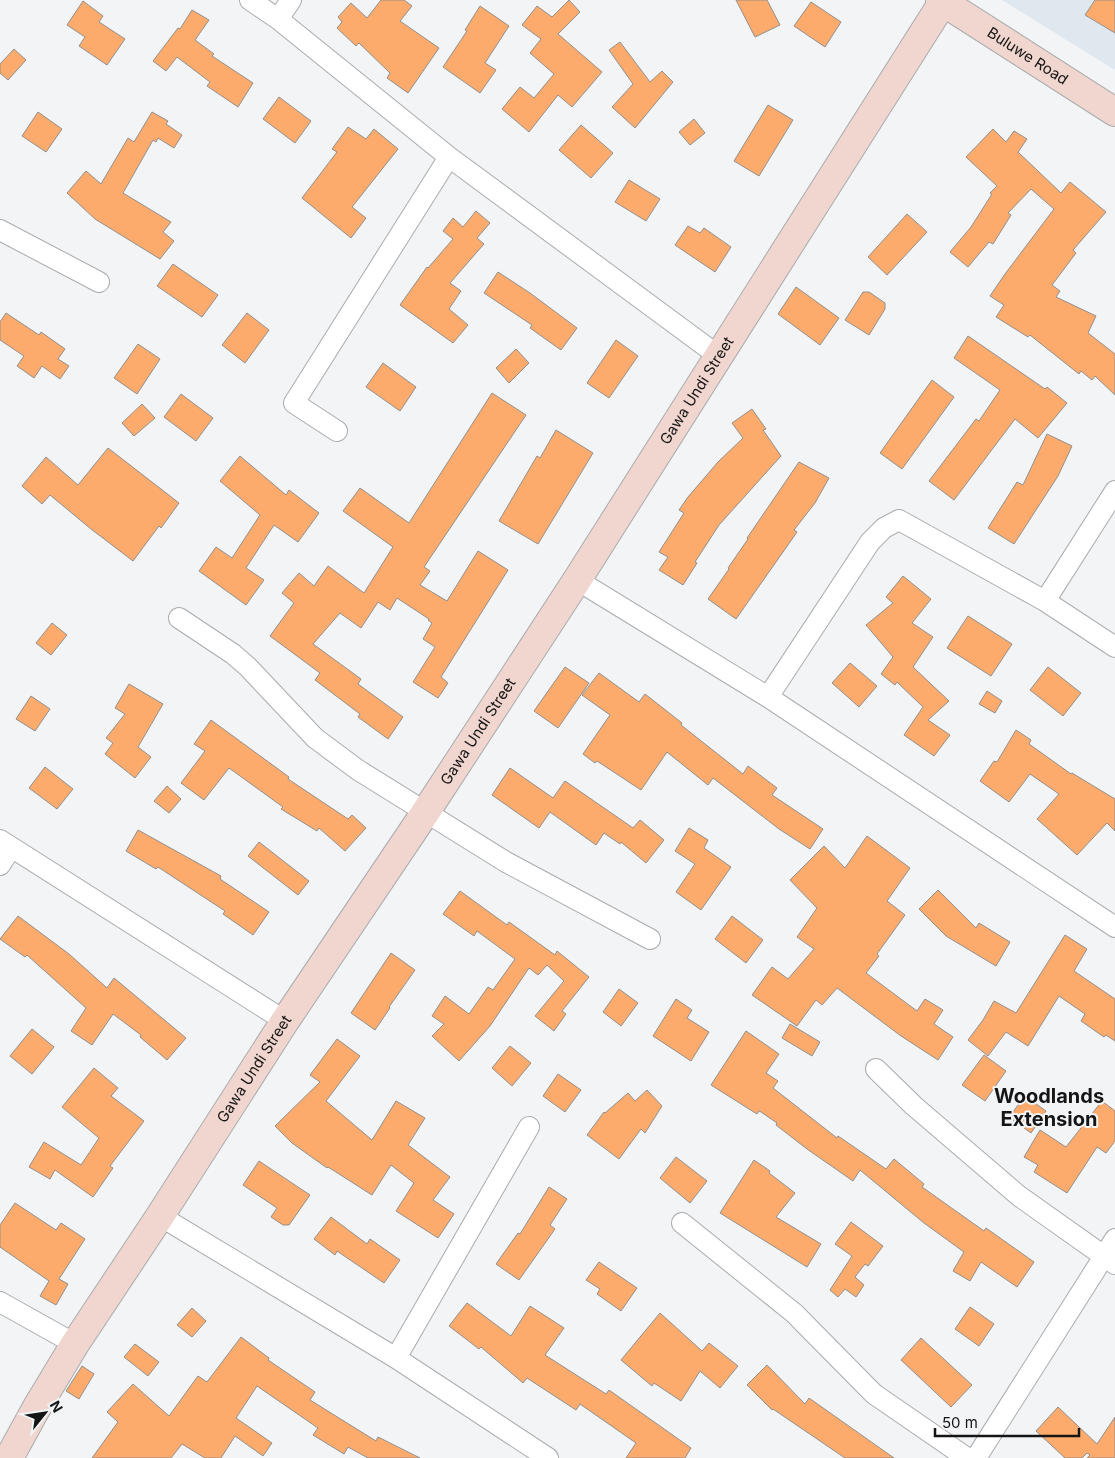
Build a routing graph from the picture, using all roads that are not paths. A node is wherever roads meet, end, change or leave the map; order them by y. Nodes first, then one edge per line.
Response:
1 (250, 0) edge
2 (291, 0) edge
3 (942, 1) edge
4 (278, 19) junction
5 (1115, 112) edge
6 (449, 157) junction
7 (0, 230) edge
8 (99, 282) dead end
9 (720, 357) junction
10 (337, 431) dead end
11 (1115, 491) edge
12 (577, 580) junction
13 (1045, 601) junction
14 (179, 618) dead end
15 (1115, 647) edge
16 (768, 697) junction
17 (425, 814) junction
18 (6, 844) edge
19 (0, 865) edge
20 (1115, 927) edge
21 (650, 939) dead end
22 (285, 1022) junction
23 (876, 1069) dead end
24 (530, 1127) dead end
25 (160, 1216) junction
26 (682, 1224) dead end
27 (1115, 1239) edge
28 (1109, 1260) edge
29 (0, 1302) edge
30 (75, 1344) junction
31 (396, 1358) junction
32 (9, 1458) edge
33 (548, 1458) edge
34 (967, 1458) edge
35 (976, 1458) edge

1 - 4 street
2 - 4 street
3 - 5 street, Buluwe Road
3 - 9 street, Gawa Undi Street
4 - 6 street
6 - 9 street
6 - 10 street
7 - 8 street
9 - 12 street, Gawa Undi Street
11 - 13 street
12 - 16 street
12 - 17 street, Gawa Undi Street
13 - 15 street
13 - 16 street
14 - 17 street
16 - 20 street
17 - 21 street
17 - 22 street, Gawa Undi Street
18 - 19 street
18 - 22 street
22 - 25 street, Gawa Undi Street
23 - 28 street
24 - 31 street
25 - 30 street, Gawa Undi Street
25 - 31 street
26 - 34 street
27 - 28 street
28 - 35 street
29 - 30 street
30 - 32 street, Gawa Undi Street
31 - 33 street

